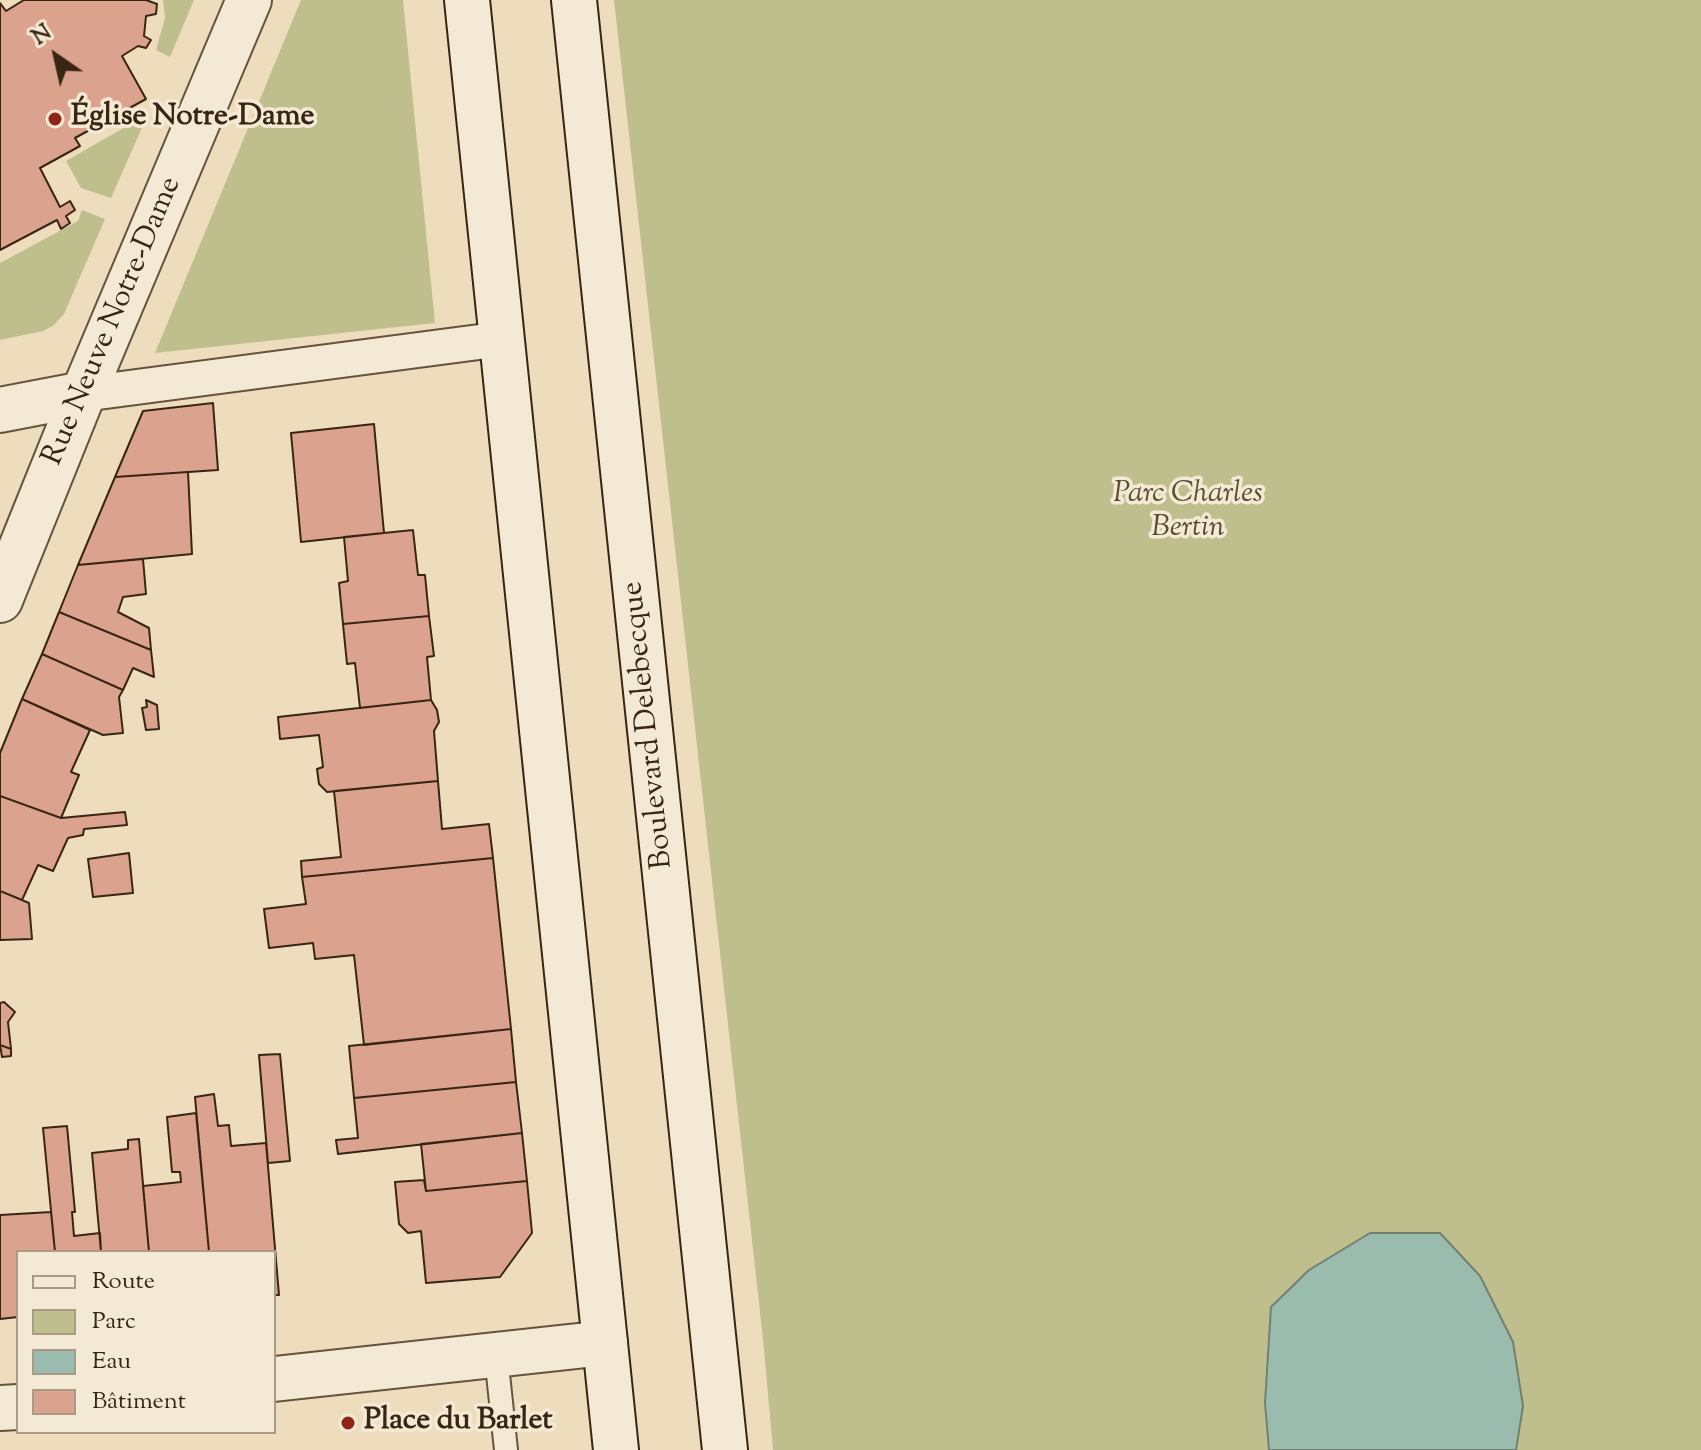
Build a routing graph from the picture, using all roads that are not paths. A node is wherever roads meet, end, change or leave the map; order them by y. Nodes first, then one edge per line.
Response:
1 (249, 0) edge
2 (467, 0) edge
3 (574, 0) edge
4 (502, 339) junction
5 (83, 394) junction
6 (0, 410) edge
7 (0, 600) edge
8 (605, 1343) junction
9 (496, 1355) junction
10 (276, 1379) edge
11 (506, 1450) edge
12 (616, 1450) edge
13 (725, 1450) edge

1 - 5 main road, Rue Neuve Notre-Dame
2 - 4 main road
3 - 13 main road, Boulevard Delebecque
4 - 5 street
4 - 8 main road
5 - 6 main road
5 - 7 main road, Rue Neuve Notre-Dame
8 - 9 main road
8 - 12 main road
9 - 10 main road
9 - 11 lane

